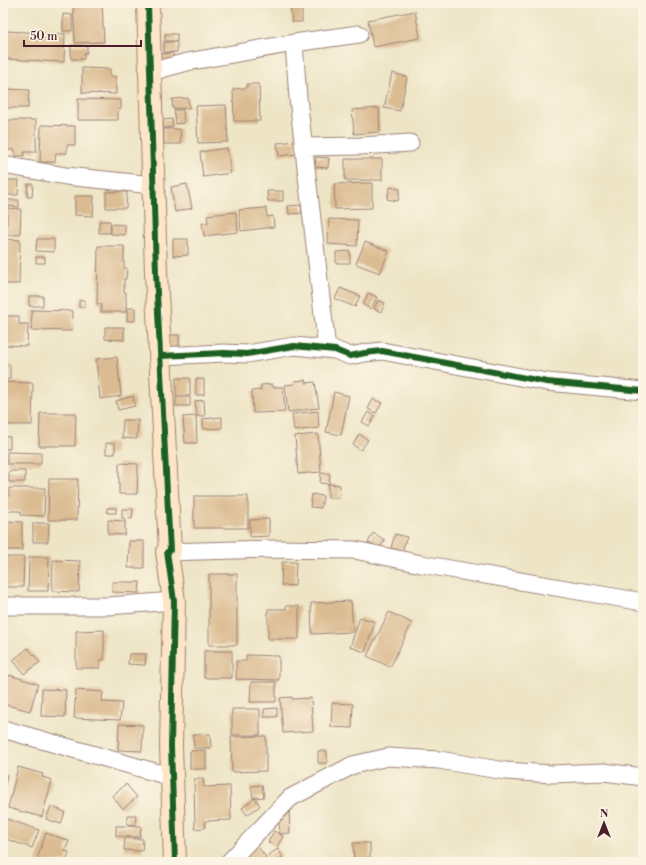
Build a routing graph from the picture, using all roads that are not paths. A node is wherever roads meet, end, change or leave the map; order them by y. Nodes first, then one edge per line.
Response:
1 (148, 3) edge
2 (359, 34) dead end
3 (294, 43) junction
4 (150, 72) junction
5 (410, 143) dead end
6 (304, 147) junction
7 (3, 165) edge
8 (153, 185) junction
9 (327, 349) junction
10 (160, 356) junction
11 (643, 391) edge
12 (167, 552) junction
13 (174, 601) junction
14 (643, 602) edge
15 (3, 606) edge
16 (3, 729) edge
17 (172, 777) junction
18 (643, 777) edge
19 (176, 862) edge
20 (229, 862) edge

1 - 4 street
2 - 3 street
3 - 4 street
3 - 6 street
4 - 8 street
5 - 6 street
6 - 9 street
7 - 8 street
8 - 10 street
9 - 10 street
9 - 11 street
10 - 12 street
12 - 13 street
12 - 14 street
13 - 15 street
13 - 17 street
16 - 17 street
17 - 19 street
18 - 20 street

